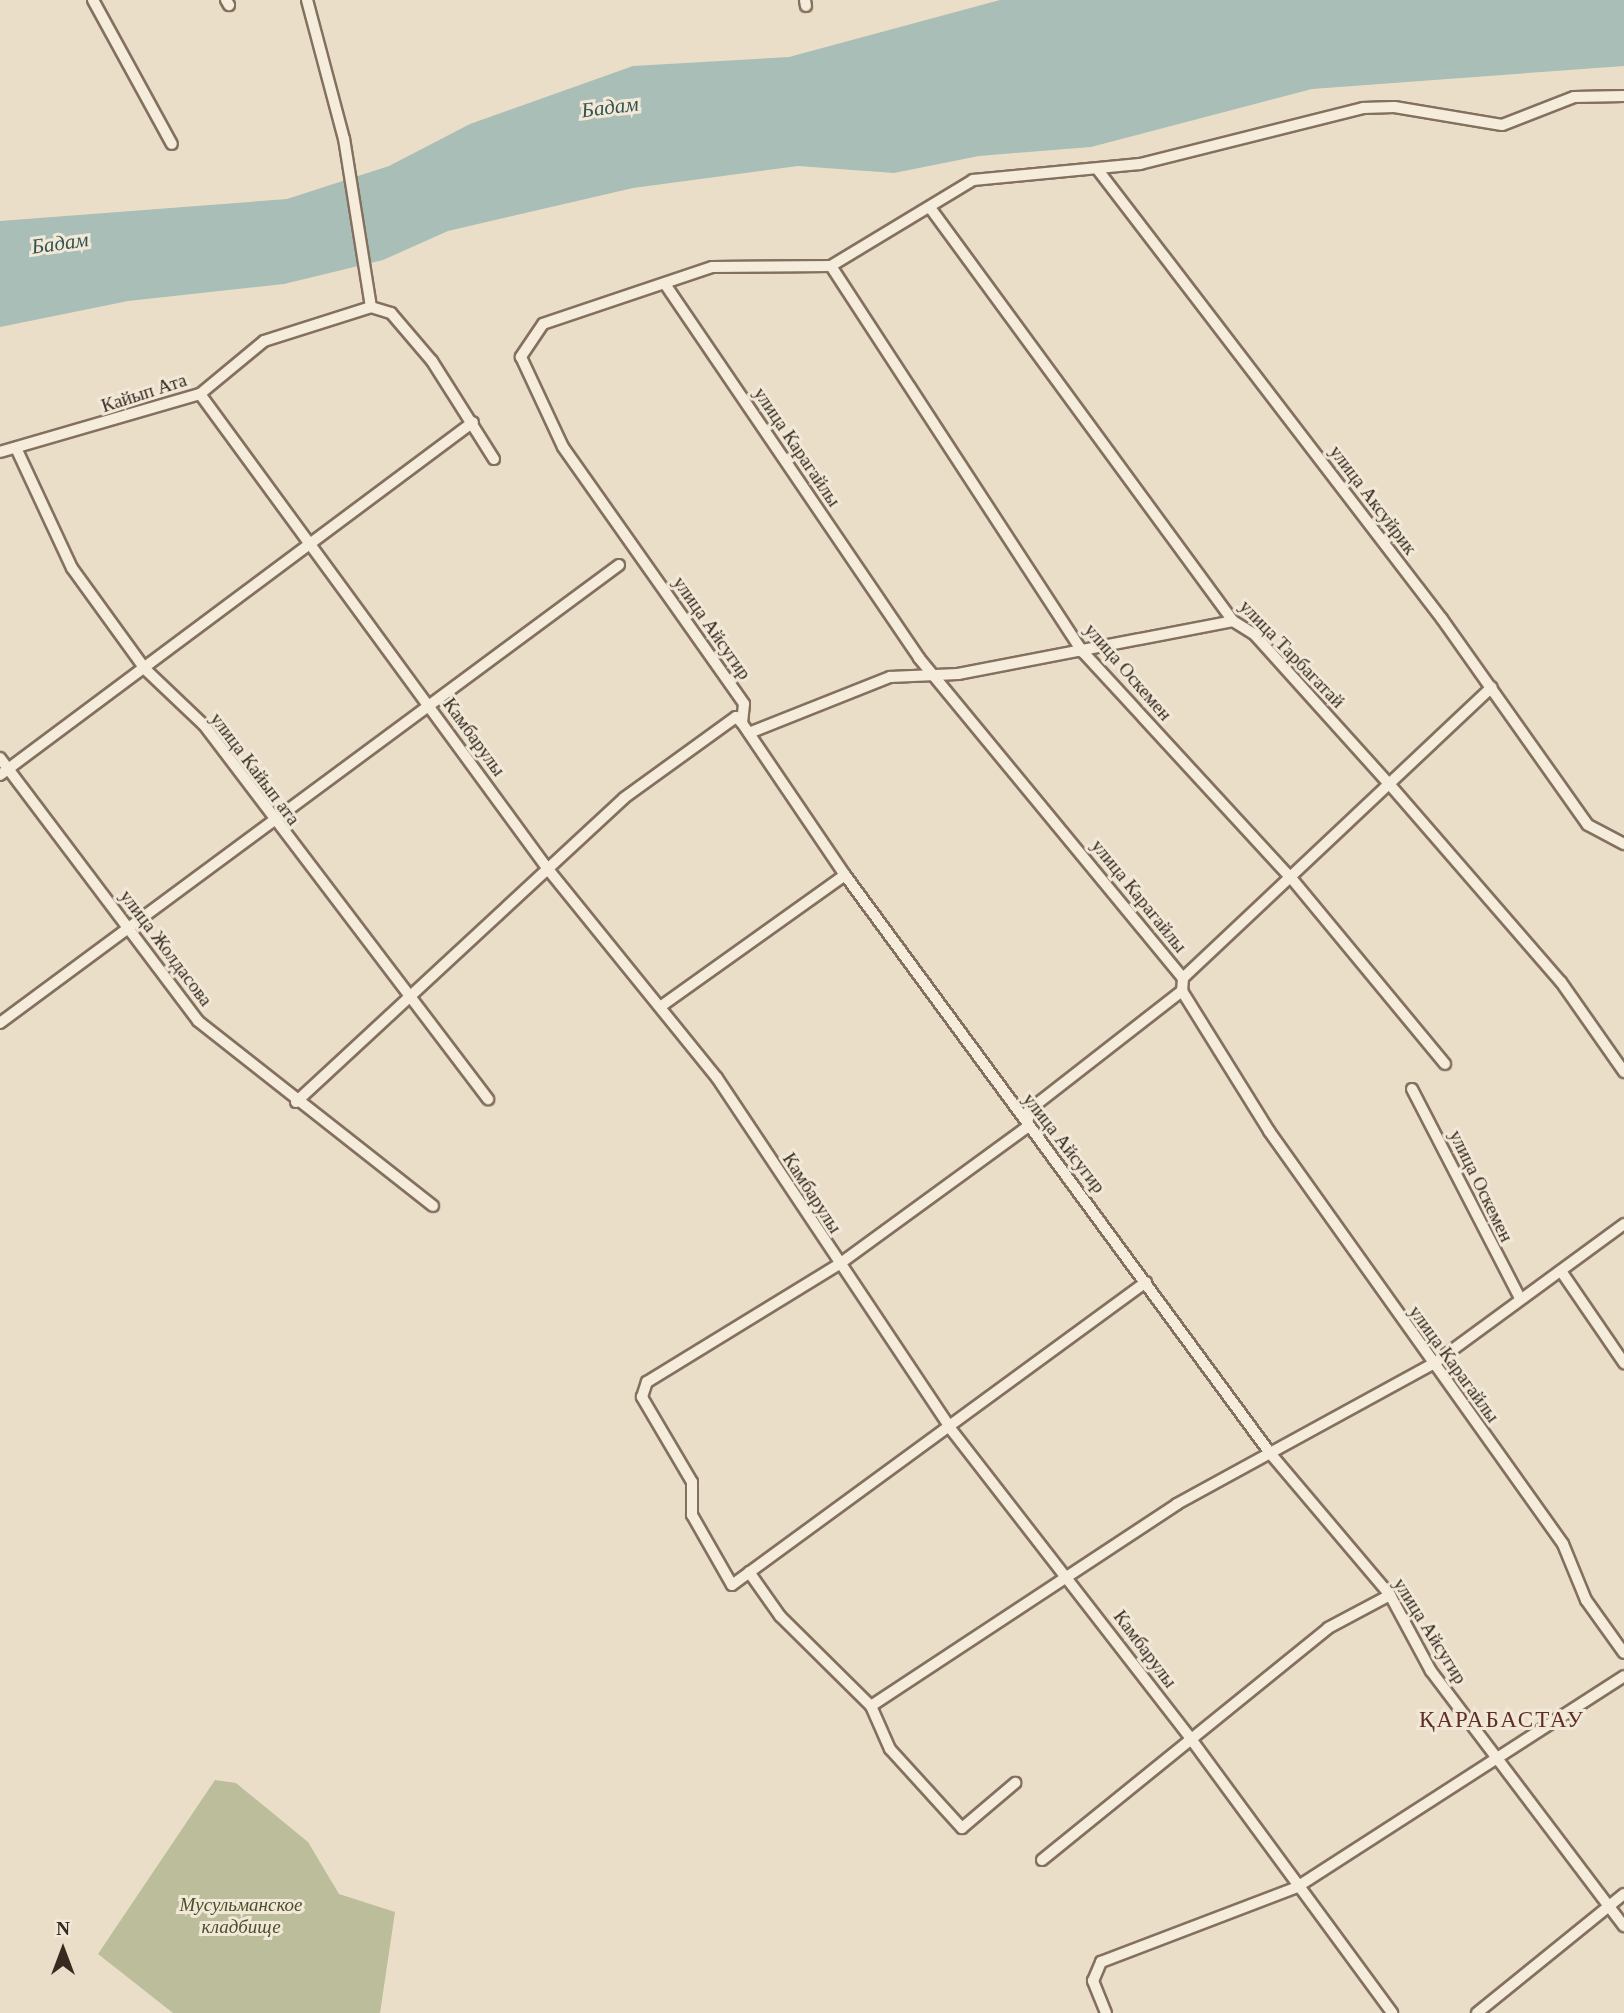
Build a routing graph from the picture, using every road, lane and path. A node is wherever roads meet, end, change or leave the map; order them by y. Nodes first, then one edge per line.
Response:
1 (93, 0) edge
2 (307, 0) edge
3 (1624, 96) edge
4 (172, 144) dead end
5 (1098, 170) junction
6 (931, 209) junction
7 (831, 266) junction
8 (665, 284) junction
9 (371, 307) junction
10 (200, 394) junction
11 (473, 422) junction
12 (16, 448) junction
13 (0, 452) edge
14 (494, 459) dead end
15 (311, 545) junction
16 (619, 565) dead end
17 (1233, 621) junction
18 (1083, 652) junction
19 (145, 669) junction
20 (933, 673) junction
21 (1492, 687) junction
22 (428, 705) junction
23 (742, 723) junction
24 (749, 733) junction
25 (0, 758) edge
26 (4, 772) edge
27 (1391, 786) junction
28 (270, 820) junction
29 (1624, 844) edge
30 (547, 868) junction
31 (845, 875) junction
32 (1292, 879) junction
33 (127, 926) junction
34 (1183, 978) junction
35 (1182, 991) junction
36 (408, 998) junction
37 (660, 1007) junction
38 (0, 1023) edge
39 (1446, 1064) dead end
40 (1624, 1072) edge
41 (1412, 1089) dead end
42 (488, 1099) dead end
43 (296, 1102) junction
44 (1027, 1127) junction
45 (433, 1206) dead end
46 (1624, 1224) edge
47 (838, 1265) junction
48 (1561, 1271) junction
49 (1146, 1282) junction
50 (1520, 1298) junction
51 (1624, 1363) edge
52 (1433, 1364) junction
53 (950, 1429) junction
54 (1270, 1453) junction
55 (749, 1572) junction
56 (1069, 1579) junction
57 (1390, 1595) junction
58 (1624, 1653) edge
59 (1624, 1676) edge
60 (871, 1706) junction
61 (1191, 1739) junction
62 (1496, 1756) junction
63 (1015, 1783) dead end
64 (1042, 1860) dead end
65 (1297, 1886) junction
66 (1624, 1894) edge
67 (1609, 1907) junction
68 (1624, 1926) edge
69 (1106, 2013) edge
70 (1392, 2013) edge
71 (1477, 2013) edge

1 - 4 street
2 - 9 street
3 - 5 street
5 - 6 street
5 - 21 street, улица Аксуйрик
6 - 7 street
6 - 17 street, улица Тарбагатай
7 - 8 street
7 - 18 street, улица Оскемен
8 - 20 street, улица Карагайлы
8 - 23 street, улица Айсугир
9 - 10 street, Кайып Ата
9 - 11 street
10 - 12 street, Кайып Ата
10 - 15 street, Камбарулы
11 - 14 street
11 - 15 street
12 - 13 street, Кайып Ата
12 - 19 street, улица Кайып ата
15 - 19 street
15 - 22 street, Камбарулы
16 - 22 street
17 - 18 street
17 - 27 street, улица Тарбагатай
18 - 20 street
18 - 32 street, улица Оскемен
19 - 26 street
19 - 28 street, улица Кайып ата
20 - 24 street
20 - 34 street, улица Карагайлы
21 - 27 street
21 - 29 street, улица Аксуйрик
22 - 28 street
22 - 30 street, Камбарулы
23 - 24 street, улица Айсугир
23 - 30 street
24 - 31 street, улица Айсугир
25 - 26 street, улица Жолдасова
26 - 33 street, улица Жолдасова
27 - 32 street
27 - 40 street, улица Тарбагатай
28 - 33 street
28 - 36 street, улица Кайып ата
30 - 36 street
30 - 37 street, Камбарулы
31 - 37 street
31 - 44 street, улица Айсугир
32 - 34 street
32 - 39 street, улица Оскемен
33 - 38 street
33 - 43 street, улица Жолдасова
34 - 35 street, улица Карагайлы
35 - 44 street
35 - 52 street, улица Карагайлы
36 - 42 street, улица Кайып ата
36 - 43 street
37 - 47 street, Камбарулы
41 - 50 street, улица Оскемен
43 - 45 street, улица Жолдасова
44 - 47 street
44 - 49 street, улица Айсугир
46 - 48 street
47 - 53 street, Камбарулы
47 - 55 street
48 - 50 street
48 - 51 street
49 - 53 street
49 - 54 street, улица Айсугир
50 - 52 street
52 - 54 street
52 - 58 street, улица Карагайлы
53 - 55 street
53 - 56 street, Камбарулы
54 - 56 street
54 - 57 street, улица Айсугир
55 - 60 street
56 - 60 street
56 - 61 street, Камбарулы
57 - 61 street
57 - 62 street, улица Айсугир
59 - 62 street
60 - 63 street
61 - 64 street
61 - 65 street, Камбарулы
62 - 65 street
62 - 67 street, улица Айсугир
65 - 69 street
65 - 70 street, Камбарулы
66 - 67 street
67 - 68 street, улица Айсугир
67 - 71 street

